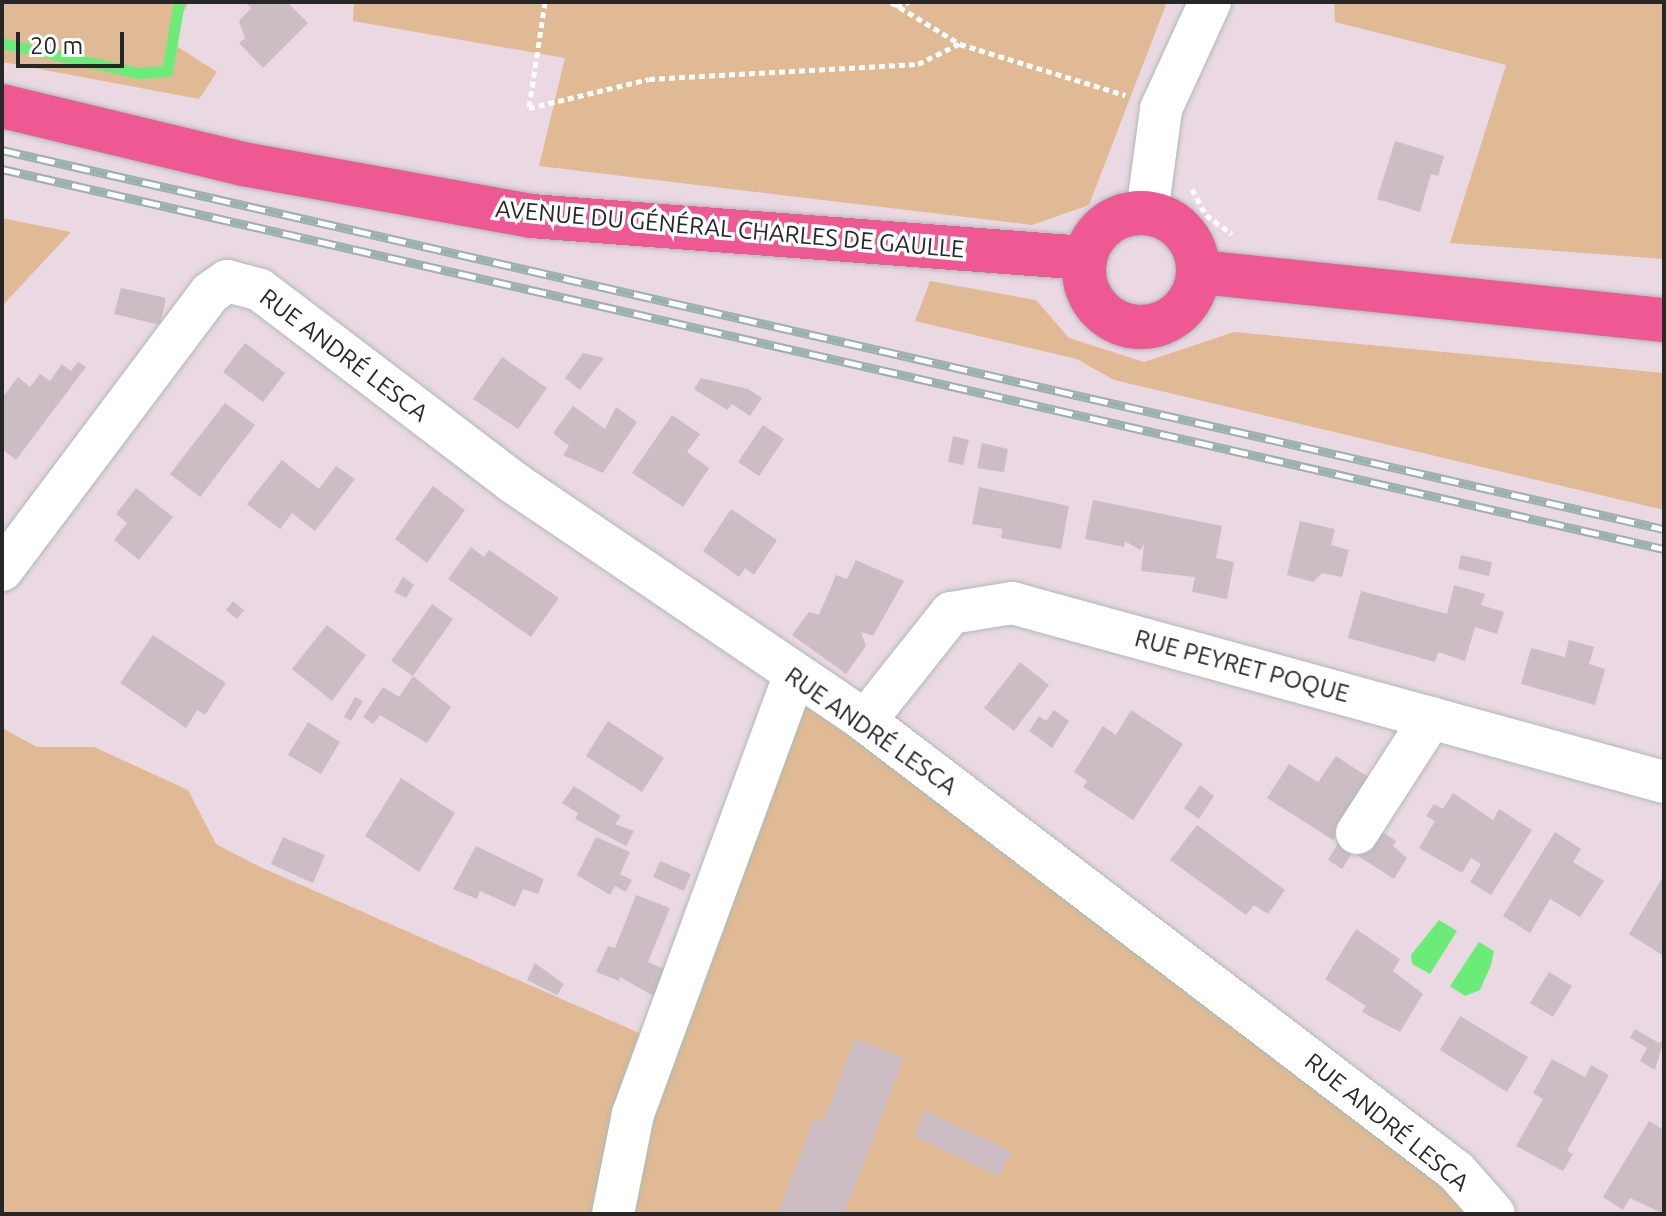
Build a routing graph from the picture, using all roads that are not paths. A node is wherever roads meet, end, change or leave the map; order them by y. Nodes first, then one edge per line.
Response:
1 (1210, 2) edge
2 (2, 106) edge
3 (1147, 213) junction
4 (1085, 258) junction
5 (1199, 272) junction
6 (1664, 320) edge
7 (2, 570) edge
8 (794, 676) junction
9 (1431, 718) junction
10 (865, 721) junction
11 (1664, 782) edge
12 (1357, 833) dead end
13 (613, 1214) edge
14 (1494, 1214) edge

1 - 3 street
2 - 4 main road, AVENUE DU GÉNÉRAL CHARLES DE GAULLE
3 - 4 main road
3 - 5 main road
4 - 5 main road
5 - 6 main road
7 - 8 street, RUE ANDRÉ LESCA
8 - 10 street, RUE ANDRÉ LESCA
8 - 13 street
9 - 10 street, RUE PEYRET POQUE
9 - 11 street, RUE PEYRET POQUE
9 - 12 street
10 - 14 street, RUE ANDRÉ LESCA

